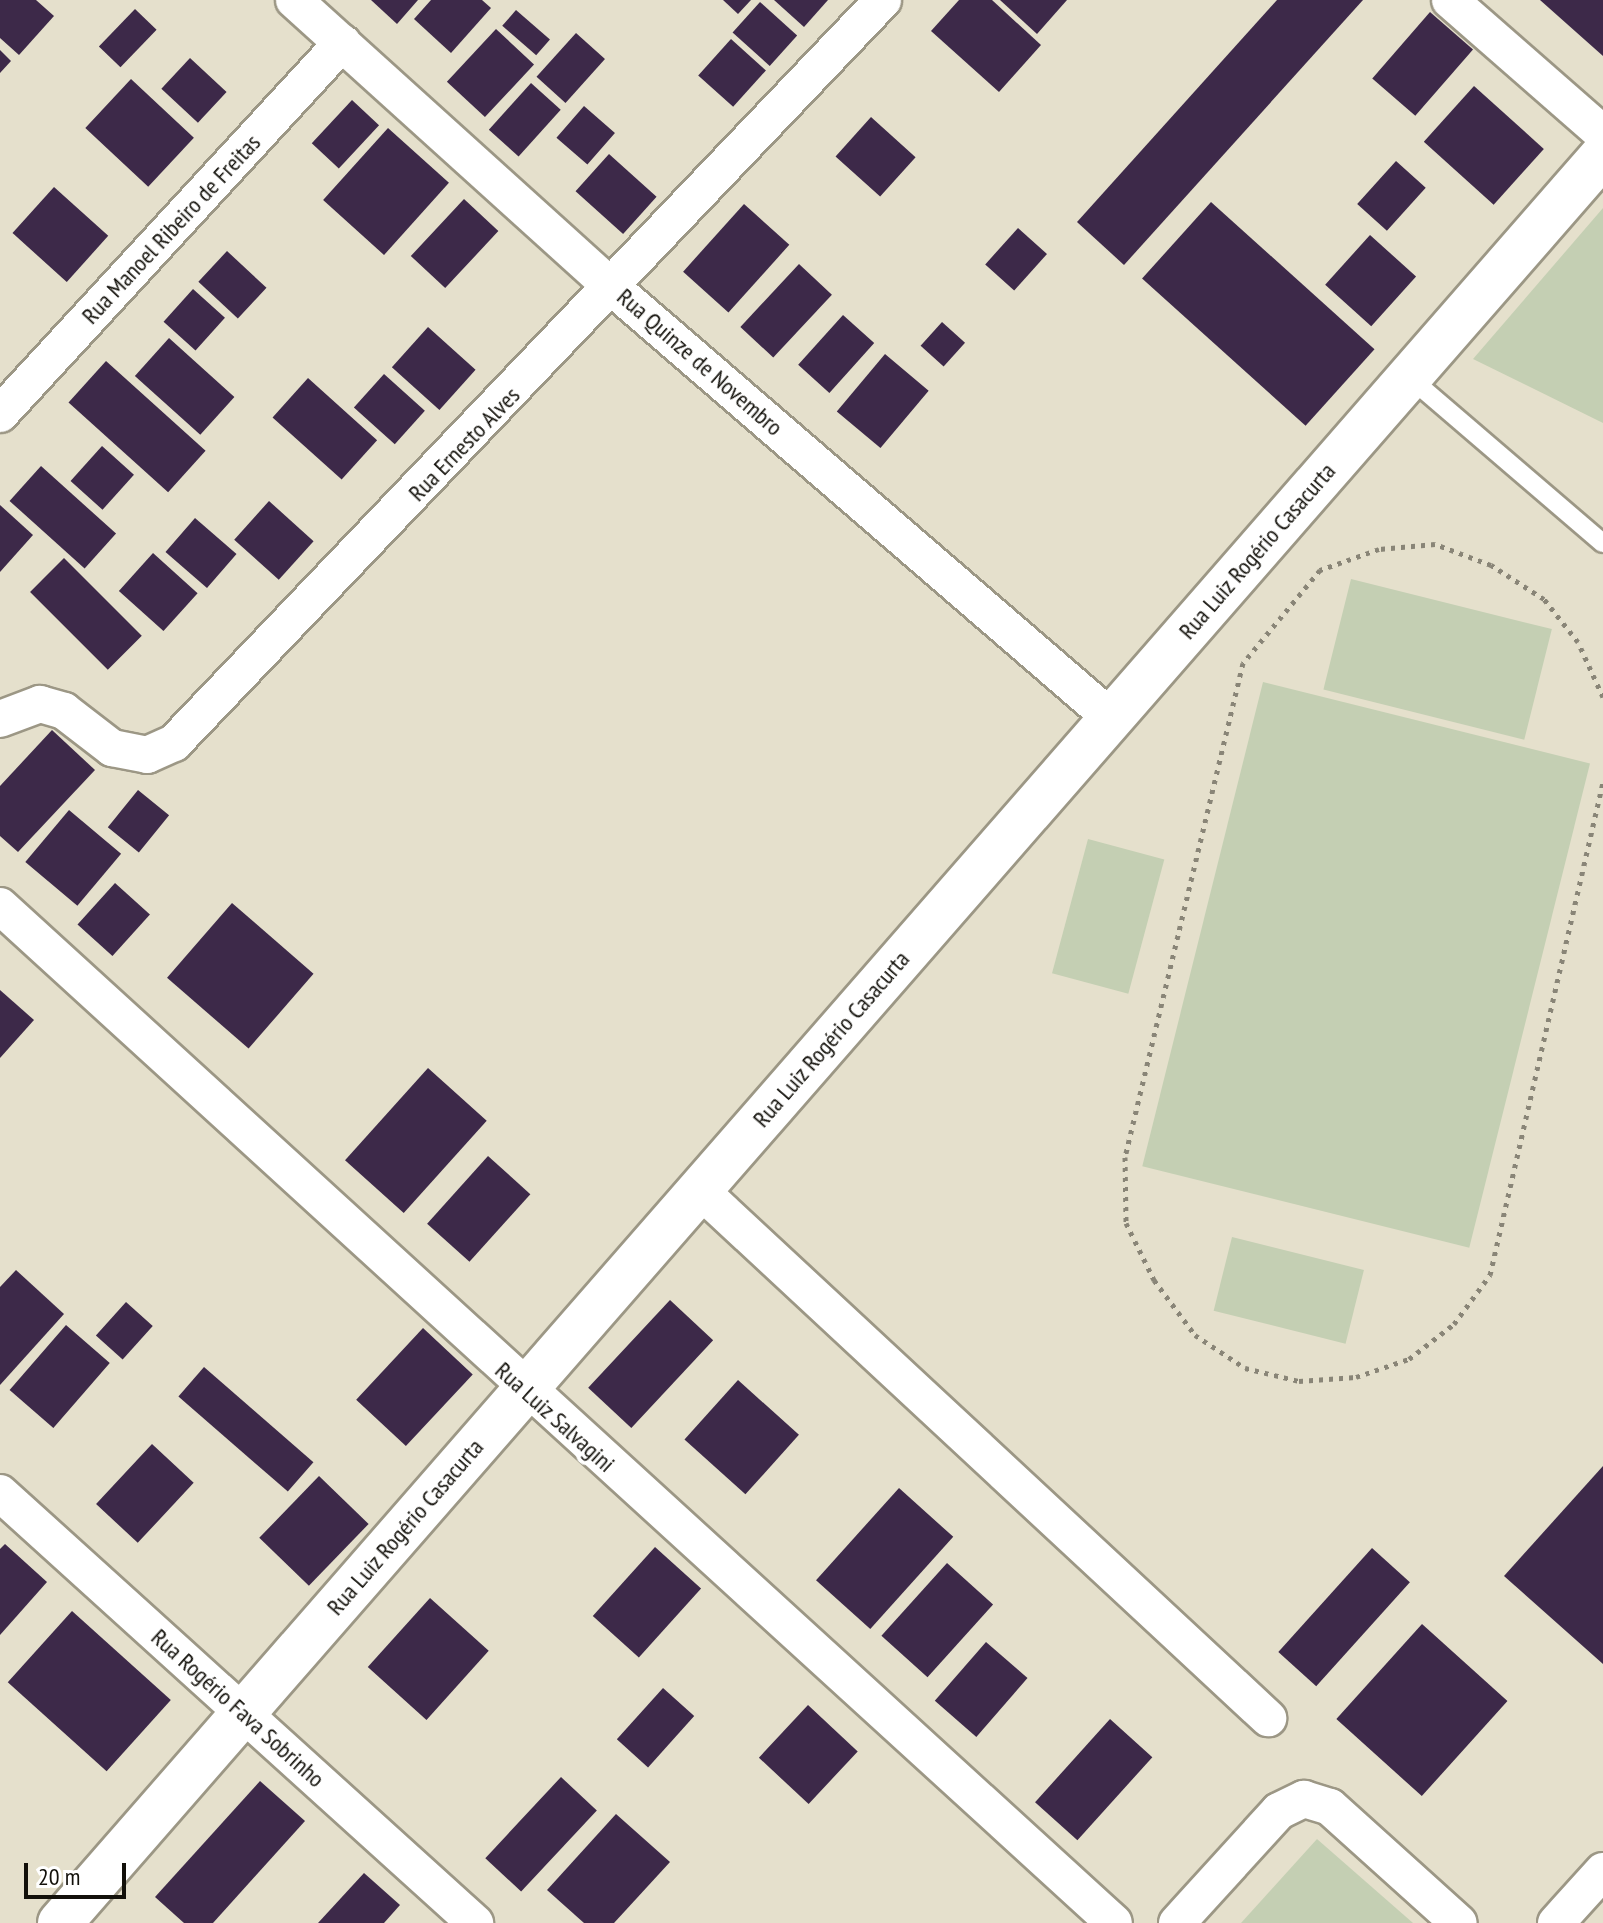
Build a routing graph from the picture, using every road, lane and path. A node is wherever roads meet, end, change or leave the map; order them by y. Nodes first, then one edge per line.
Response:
1 (294, 0) edge
2 (1450, 0) edge
3 (878, 2) edge
4 (342, 43) junction
5 (1603, 134) edge
6 (1603, 155) edge
7 (614, 289) junction
8 (1409, 377) junction
9 (0, 414) edge
10 (1603, 543) edge
11 (1603, 697) edge
12 (1111, 718) junction
13 (0, 719) edge
14 (1603, 782) edge
15 (0, 906) edge
16 (700, 1190) junction
17 (525, 1390) junction
18 (0, 1493) edge
19 (244, 1713) junction
20 (1268, 1718) dead end
21 (1603, 1871) edge
22 (60, 1923) edge
23 (475, 1923) edge
24 (1114, 1923) edge
25 (1177, 1923) edge
26 (1459, 1923) edge
27 (1556, 1923) edge

1 - 4 street, Rua Quinze de Novembro
2 - 5 street
3 - 7 street, Rua Ernesto Alves
4 - 7 street, Rua Quinze de Novembro
4 - 9 street, Rua Manoel Ribeiro de Freitas
6 - 8 street, Rua Luiz Rogério Casacurta
7 - 12 street, Rua Quinze de Novembro
7 - 13 street, Rua Ernesto Alves
8 - 10 lane
8 - 12 street, Rua Luiz Rogério Casacurta
11 - 14 path
12 - 16 street, Rua Luiz Rogério Casacurta
15 - 17 street, Rua Luiz Salvagini
16 - 17 street, Rua Luiz Rogério Casacurta
16 - 20 street
17 - 19 street, Rua Luiz Rogério Casacurta
17 - 24 street, Rua Luiz Salvagini
18 - 19 street, Rua Rogério Fava Sobrinho
19 - 22 street, Rua Luiz Rogério Casacurta
19 - 23 street, Rua Rogério Fava Sobrinho
21 - 27 street
25 - 26 street

